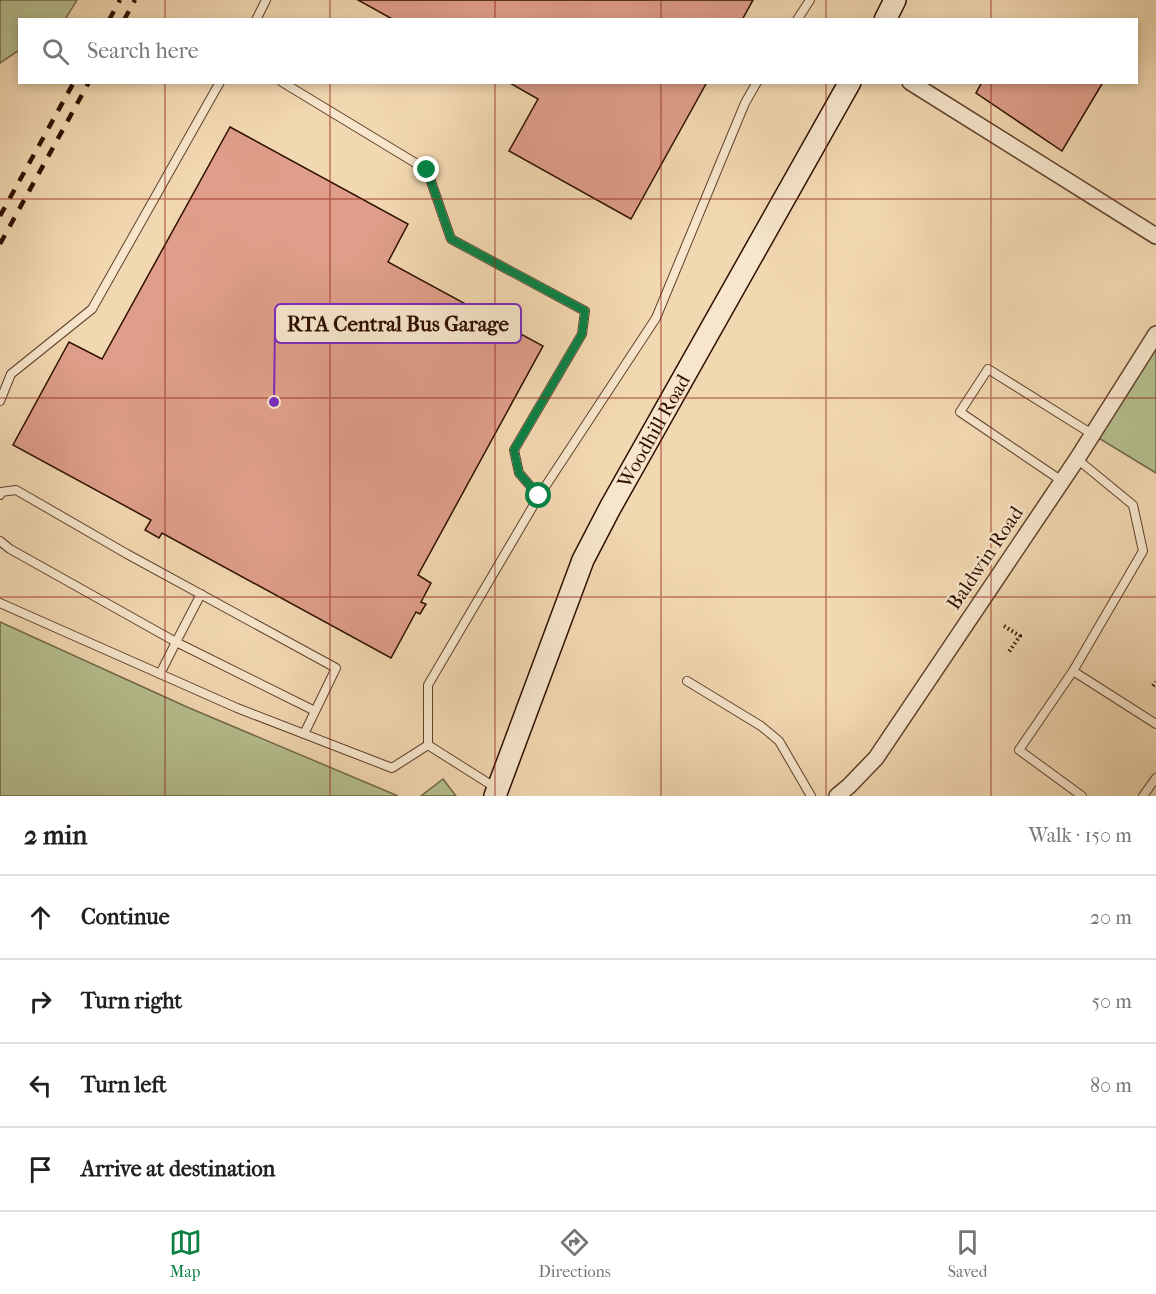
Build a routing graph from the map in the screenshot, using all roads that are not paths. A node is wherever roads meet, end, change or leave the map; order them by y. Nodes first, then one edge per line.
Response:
1 (266, 0) edge
2 (810, 0) edge
3 (895, 0) edge
4 (257, 18) edge
5 (798, 18) edge
6 (886, 18) edge
7 (219, 84) edge
8 (285, 84) edge
9 (756, 84) edge
10 (849, 84) edge
11 (913, 84) edge
12 (1156, 236) edge
13 (1156, 334) edge
14 (0, 401) edge
15 (1092, 434) junction
16 (1077, 459) junction
17 (1062, 481) junction
18 (0, 495) edge
19 (539, 496) junction
20 (0, 541) edge
21 (201, 594) junction
22 (0, 603) edge
23 (176, 642) junction
24 (1073, 671) junction
25 (160, 674) junction
26 (687, 681) dead end
27 (315, 711) junction
28 (1156, 724) edge
29 (304, 734) junction
30 (428, 745) junction
31 (1156, 778) edge
32 (496, 792) edge
33 (811, 796) edge
34 (837, 796) edge
35 (1082, 796) edge
36 (1143, 796) edge

1 - 4 lane
2 - 5 lane
3 - 6 street
7 - 14 lane
8 - 19 lane
9 - 19 lane
10 - 32 street, Woodhill Road
11 - 12 street
13 - 15 street, Baldwin Road
15 - 16 street, Baldwin Road
15 - 17 lane
16 - 17 street, Baldwin Road
16 - 24 lane
17 - 34 street, Baldwin Road
18 - 21 lane
19 - 30 lane
20 - 23 lane
21 - 23 lane
21 - 27 lane
22 - 25 lane
23 - 25 lane
23 - 27 lane
24 - 28 lane
24 - 35 lane
25 - 29 lane
26 - 33 lane
27 - 29 lane
29 - 30 lane
30 - 32 lane
31 - 36 lane

